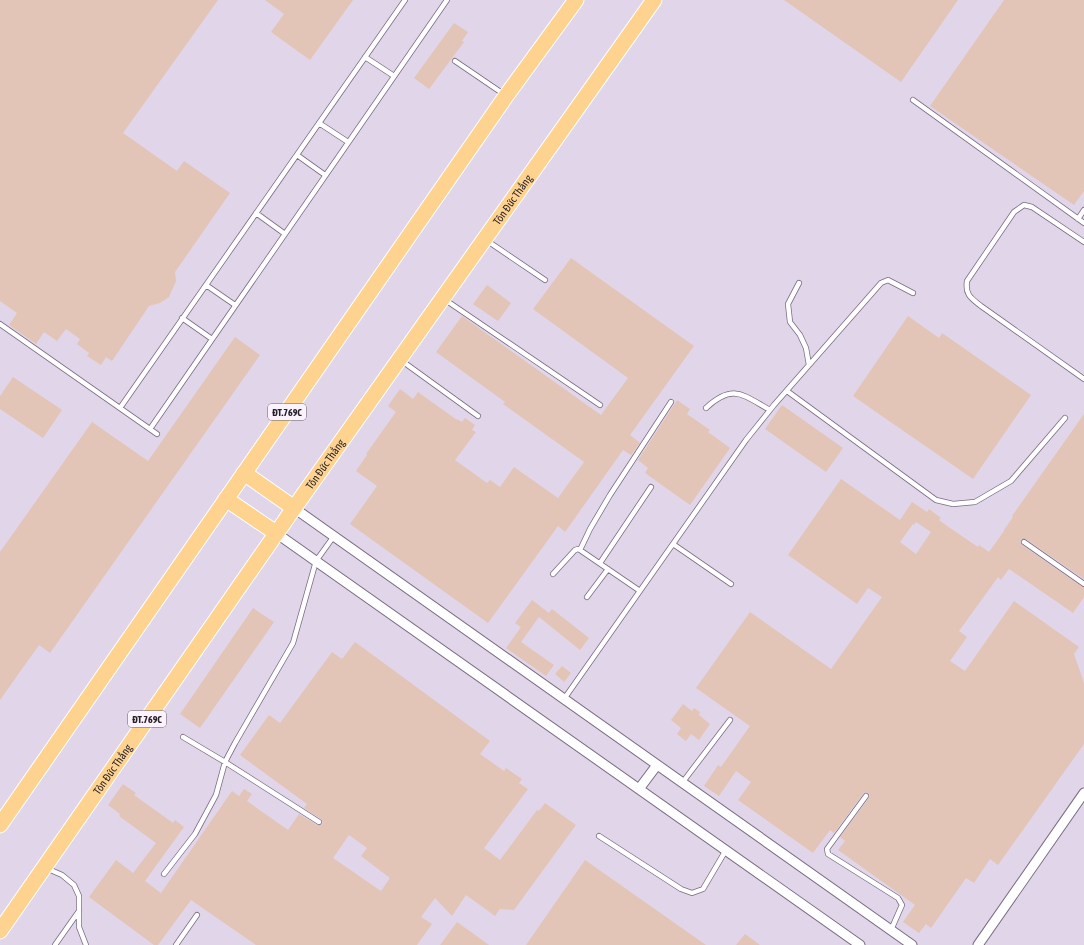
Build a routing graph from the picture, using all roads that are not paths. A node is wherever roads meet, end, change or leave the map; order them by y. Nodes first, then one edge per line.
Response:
1 (405, 0) edge
2 (447, 0) edge
3 (576, 0) edge
4 (654, 0) edge
5 (366, 57) junction
6 (455, 61) dead end
7 (394, 76) junction
8 (506, 96) junction
9 (913, 100) dead end
10 (319, 123) junction
11 (348, 142) junction
12 (297, 155) junction
13 (325, 175) junction
14 (1084, 210) edge
15 (256, 213) junction
16 (1078, 219) junction
17 (1084, 223) edge
18 (285, 234) junction
19 (484, 239) junction
20 (1084, 242) edge
21 (545, 280) dead end
22 (799, 283) dead end
23 (206, 285) junction
24 (913, 293) dead end
25 (443, 298) junction
26 (235, 306) junction
27 (182, 318) junction
28 (0, 324) edge
29 (212, 339) junction
30 (399, 359) junction
31 (809, 365) junction
32 (1084, 379) edge
33 (787, 391) junction
34 (671, 402) dead end
35 (600, 405) dead end
36 (120, 408) junction
37 (706, 408) dead end
38 (770, 410) junction
39 (478, 416) dead end
40 (1065, 418) dead end
41 (150, 429) junction
42 (157, 434) dead end
43 (244, 473) junction
44 (651, 487) dead end
45 (226, 499) junction
46 (294, 508) junction
47 (276, 533) junction
48 (334, 536) junction
49 (1024, 542) dead end
50 (673, 544) junction
51 (580, 550) junction
52 (316, 561) junction
53 (600, 563) junction
54 (608, 568) junction
55 (553, 574) dead end
56 (730, 584) dead end
57 (1084, 584) edge
58 (640, 591) junction
59 (587, 597) dead end
60 (564, 699) junction
61 (730, 720) dead end
62 (183, 737) dead end
63 (225, 762) junction
64 (657, 765) junction
65 (682, 782) junction
66 (639, 789) junction
67 (1084, 793) edge
68 (866, 796) dead end
69 (319, 822) dead end
70 (0, 825) edge
71 (599, 836) dead end
72 (726, 850) junction
73 (44, 867) junction
74 (164, 874) dead end
75 (79, 911) junction
76 (197, 915) dead end
77 (891, 930) junction
78 (0, 931) edge
79 (54, 945) edge
80 (86, 945) edge
81 (176, 945) edge
82 (860, 945) edge
83 (912, 945) edge
84 (978, 945) edge

1 - 5 lane
2 - 7 lane
3 - 8 main road, ĐT.769C
4 - 19 main road, Tôn Đức Thắng / ĐT.769C
5 - 7 lane
5 - 10 lane
6 - 8 lane
7 - 11 lane
8 - 43 main road, ĐT.769C
9 - 16 lane
10 - 11 lane
10 - 12 lane
11 - 13 lane
12 - 13 lane
12 - 15 lane
13 - 18 lane
14 - 16 lane
15 - 18 lane
15 - 23 lane
16 - 17 lane
18 - 26 lane
19 - 21 lane
19 - 25 main road, Tôn Đức Thắng / ĐT.769C
20 - 32 lane
22 - 31 lane
23 - 26 lane
23 - 27 lane
24 - 31 lane
25 - 30 main road, Tôn Đức Thắng / ĐT.769C
25 - 35 lane
26 - 29 lane
27 - 29 lane
27 - 36 lane
28 - 36 lane
29 - 41 lane
30 - 39 lane
30 - 46 main road, Tôn Đức Thắng / ĐT.769C
31 - 33 lane
33 - 38 lane
33 - 40 lane
34 - 51 lane
36 - 41 lane
37 - 38 lane
38 - 50 lane
41 - 42 lane
43 - 45 main road, ĐT.769C
43 - 46 main road
44 - 53 lane
45 - 47 main road
45 - 70 main road, ĐT.769C
46 - 47 main road, Tôn Đức Thắng / ĐT.769C
46 - 48 street
47 - 52 street
47 - 73 main road, Tôn Đức Thắng / ĐT.769C
48 - 52 lane
48 - 60 street
49 - 57 lane
50 - 56 lane
50 - 58 lane
51 - 53 lane
51 - 55 lane
52 - 63 lane
52 - 66 street
53 - 54 lane
54 - 58 lane
54 - 59 lane
58 - 60 lane
60 - 64 street
61 - 65 lane
62 - 63 lane
63 - 69 lane
63 - 74 lane
64 - 65 street
64 - 66 street
65 - 77 street
66 - 72 street
67 - 84 street
68 - 77 lane
71 - 72 lane
72 - 82 street
73 - 75 lane
73 - 78 main road, Tôn Đức Thắng / ĐT.769C
75 - 79 lane
75 - 80 lane
76 - 81 lane
77 - 83 street

